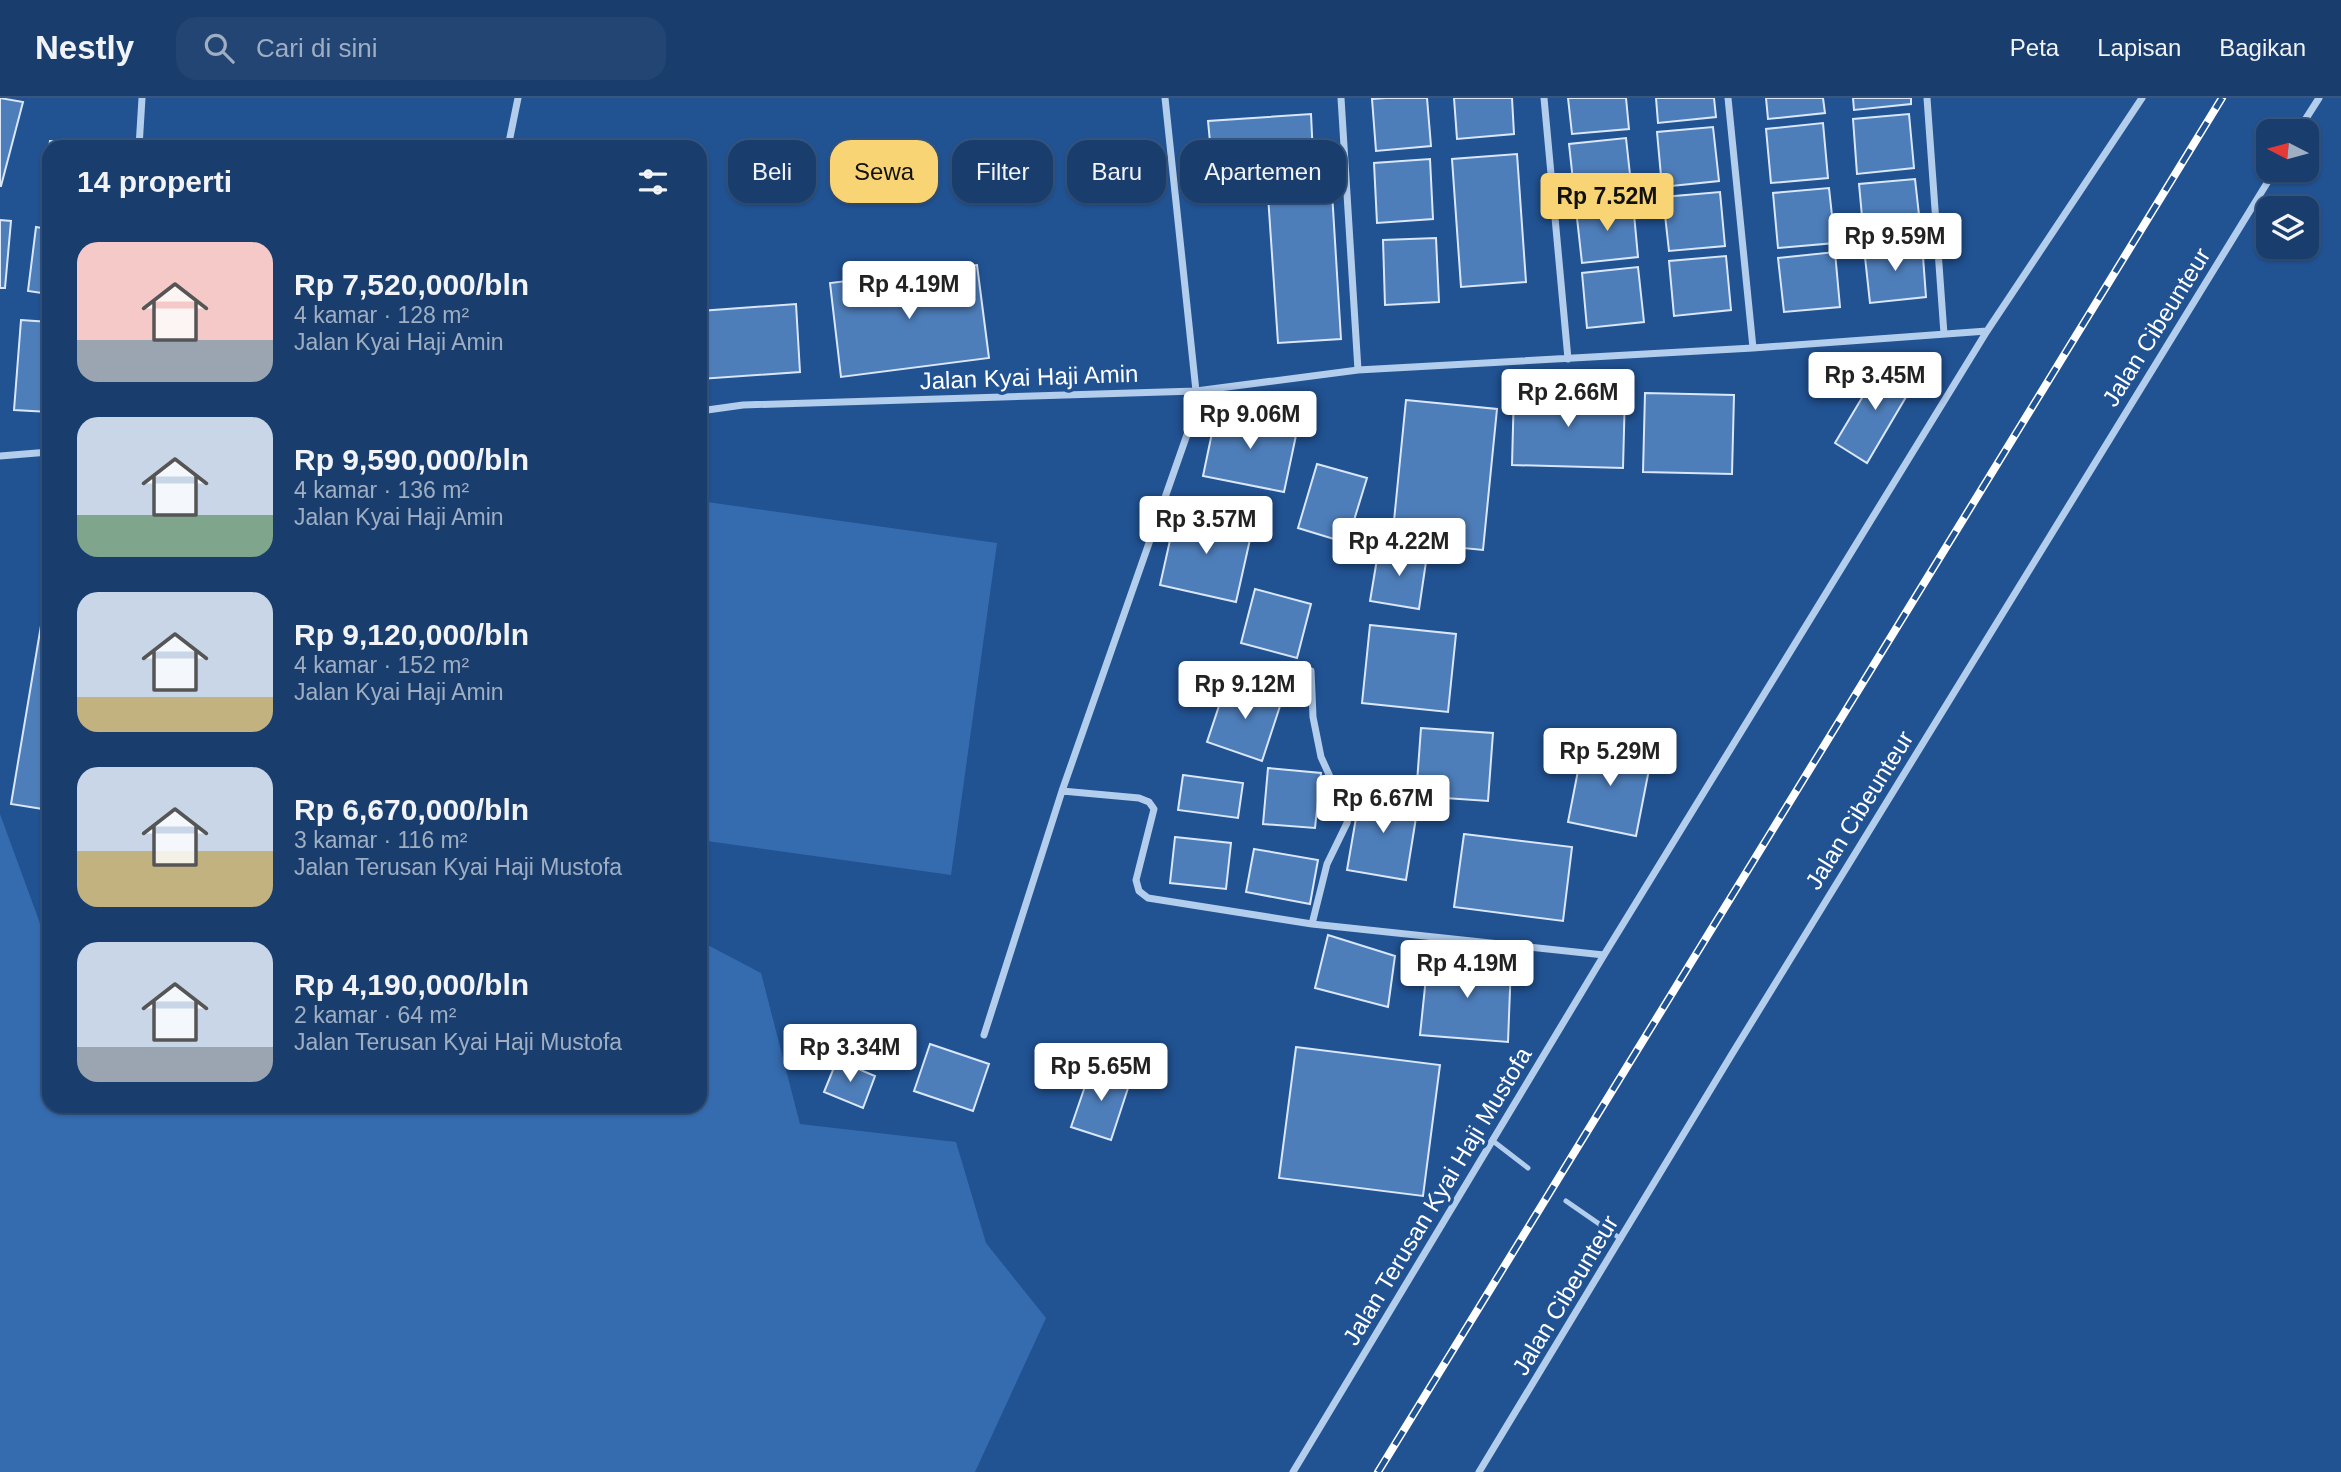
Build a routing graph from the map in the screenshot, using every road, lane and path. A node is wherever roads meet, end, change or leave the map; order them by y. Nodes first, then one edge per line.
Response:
1 (142, 98) edge
2 (518, 98) edge
3 (1165, 98) edge
4 (1341, 98) edge
5 (1544, 98) edge
6 (1728, 98) edge
7 (1927, 98) edge
8 (2143, 98) edge
9 (2319, 98) edge
10 (2306, 119) edge
11 (139, 140) edge
12 (509, 140) edge
13 (2267, 182) edge
14 (1987, 331) junction
15 (1944, 334) junction
16 (1753, 348) junction
17 (1568, 359) junction
18 (1358, 370) junction
19 (1196, 391) junction
20 (707, 410) edge
21 (42, 453) edge
22 (0, 456) edge
23 (1311, 671) dead end
24 (1062, 791) junction
25 (1312, 924) junction
26 (1604, 956) junction
27 (984, 1035) dead end
28 (1493, 1141) junction
29 (1528, 1168) dead end
30 (1566, 1201) dead end
31 (1621, 1239) junction
32 (1293, 1472) edge
33 (1479, 1472) edge

1 - 11 street
2 - 12 street
3 - 19 street
4 - 18 street
5 - 17 street
6 - 16 street
7 - 15 street
8 - 14 street, Jalan Terusan Kyai Haji Mustofa
9 - 10 street
13 - 31 street, Jalan Cibeunteur
14 - 15 street, Jalan Kyai Haji Amin
14 - 26 street, Jalan Terusan Kyai Haji Mustofa
15 - 16 street, Jalan Kyai Haji Amin
16 - 17 street, Jalan Kyai Haji Amin
17 - 18 street, Jalan Kyai Haji Amin
18 - 19 street, Jalan Kyai Haji Amin
19 - 20 street, Jalan Kyai Haji Amin
19 - 24 street
21 - 22 street
23 - 25 street
24 - 25 street
24 - 27 street
25 - 26 street
26 - 28 street, Jalan Terusan Kyai Haji Mustofa
28 - 29 lane
28 - 32 street, Jalan Terusan Kyai Haji Mustofa
30 - 31 lane
31 - 33 street, Jalan Cibeunteur

